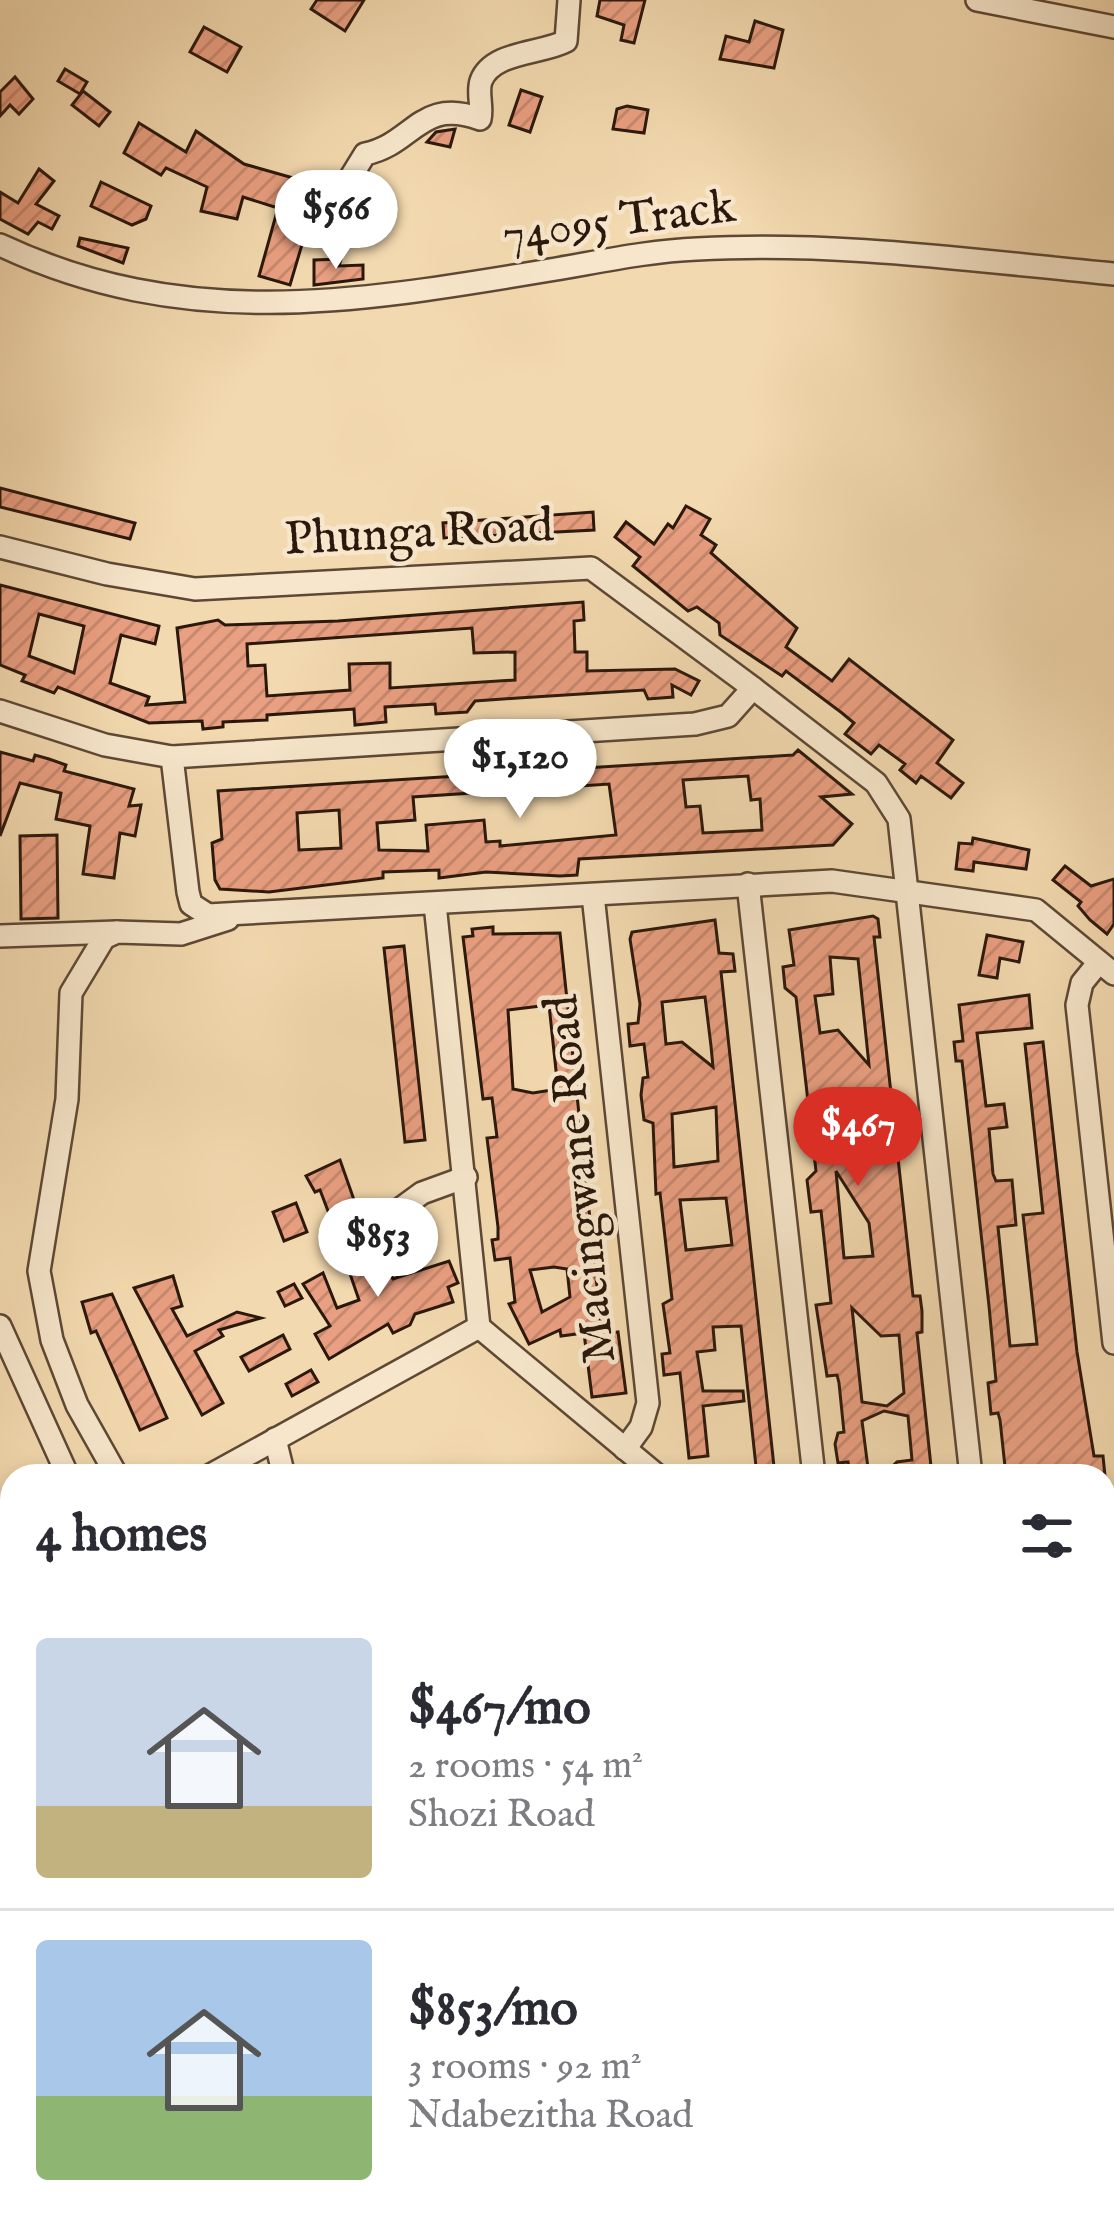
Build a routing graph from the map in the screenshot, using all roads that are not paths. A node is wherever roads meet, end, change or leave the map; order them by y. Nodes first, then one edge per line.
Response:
1 (569, 0) edge
2 (977, 0) edge
3 (1114, 27) edge
4 (328, 214) dead end
5 (0, 245) edge
6 (1114, 274) edge
7 (0, 547) edge
8 (753, 688) junction
9 (0, 711) edge
10 (172, 757) junction
11 (748, 884) junction
12 (906, 891) junction
13 (593, 895) junction
14 (435, 904) junction
15 (233, 916) junction
16 (117, 932) junction
17 (0, 937) edge
18 (1107, 968) edge
19 (466, 1177) junction
20 (344, 1250) dead end
21 (0, 1326) edge
22 (479, 1327) junction
23 (1114, 1343) edge
24 (275, 1439) junction
25 (625, 1449) junction
26 (63, 1464) edge
27 (110, 1464) edge
28 (230, 1464) edge
29 (281, 1464) edge
30 (643, 1464) edge
31 (813, 1464) edge
32 (970, 1464) edge

1 - 4 street
2 - 3 street
5 - 6 street, 74095 Track
7 - 8 street, Phunga Road
8 - 10 street
8 - 12 street, Phunga Road
9 - 10 street
10 - 15 street
11 - 12 street
11 - 13 street
11 - 31 street
12 - 18 street
12 - 32 street, Phunga Road
13 - 14 street
13 - 25 street, Macingwane Road
14 - 15 street
14 - 19 street
15 - 16 street
16 - 17 street
16 - 27 street
18 - 23 street
19 - 20 street
19 - 22 street
21 - 26 street
22 - 24 street
22 - 25 street
24 - 28 street
24 - 29 street
25 - 30 street

